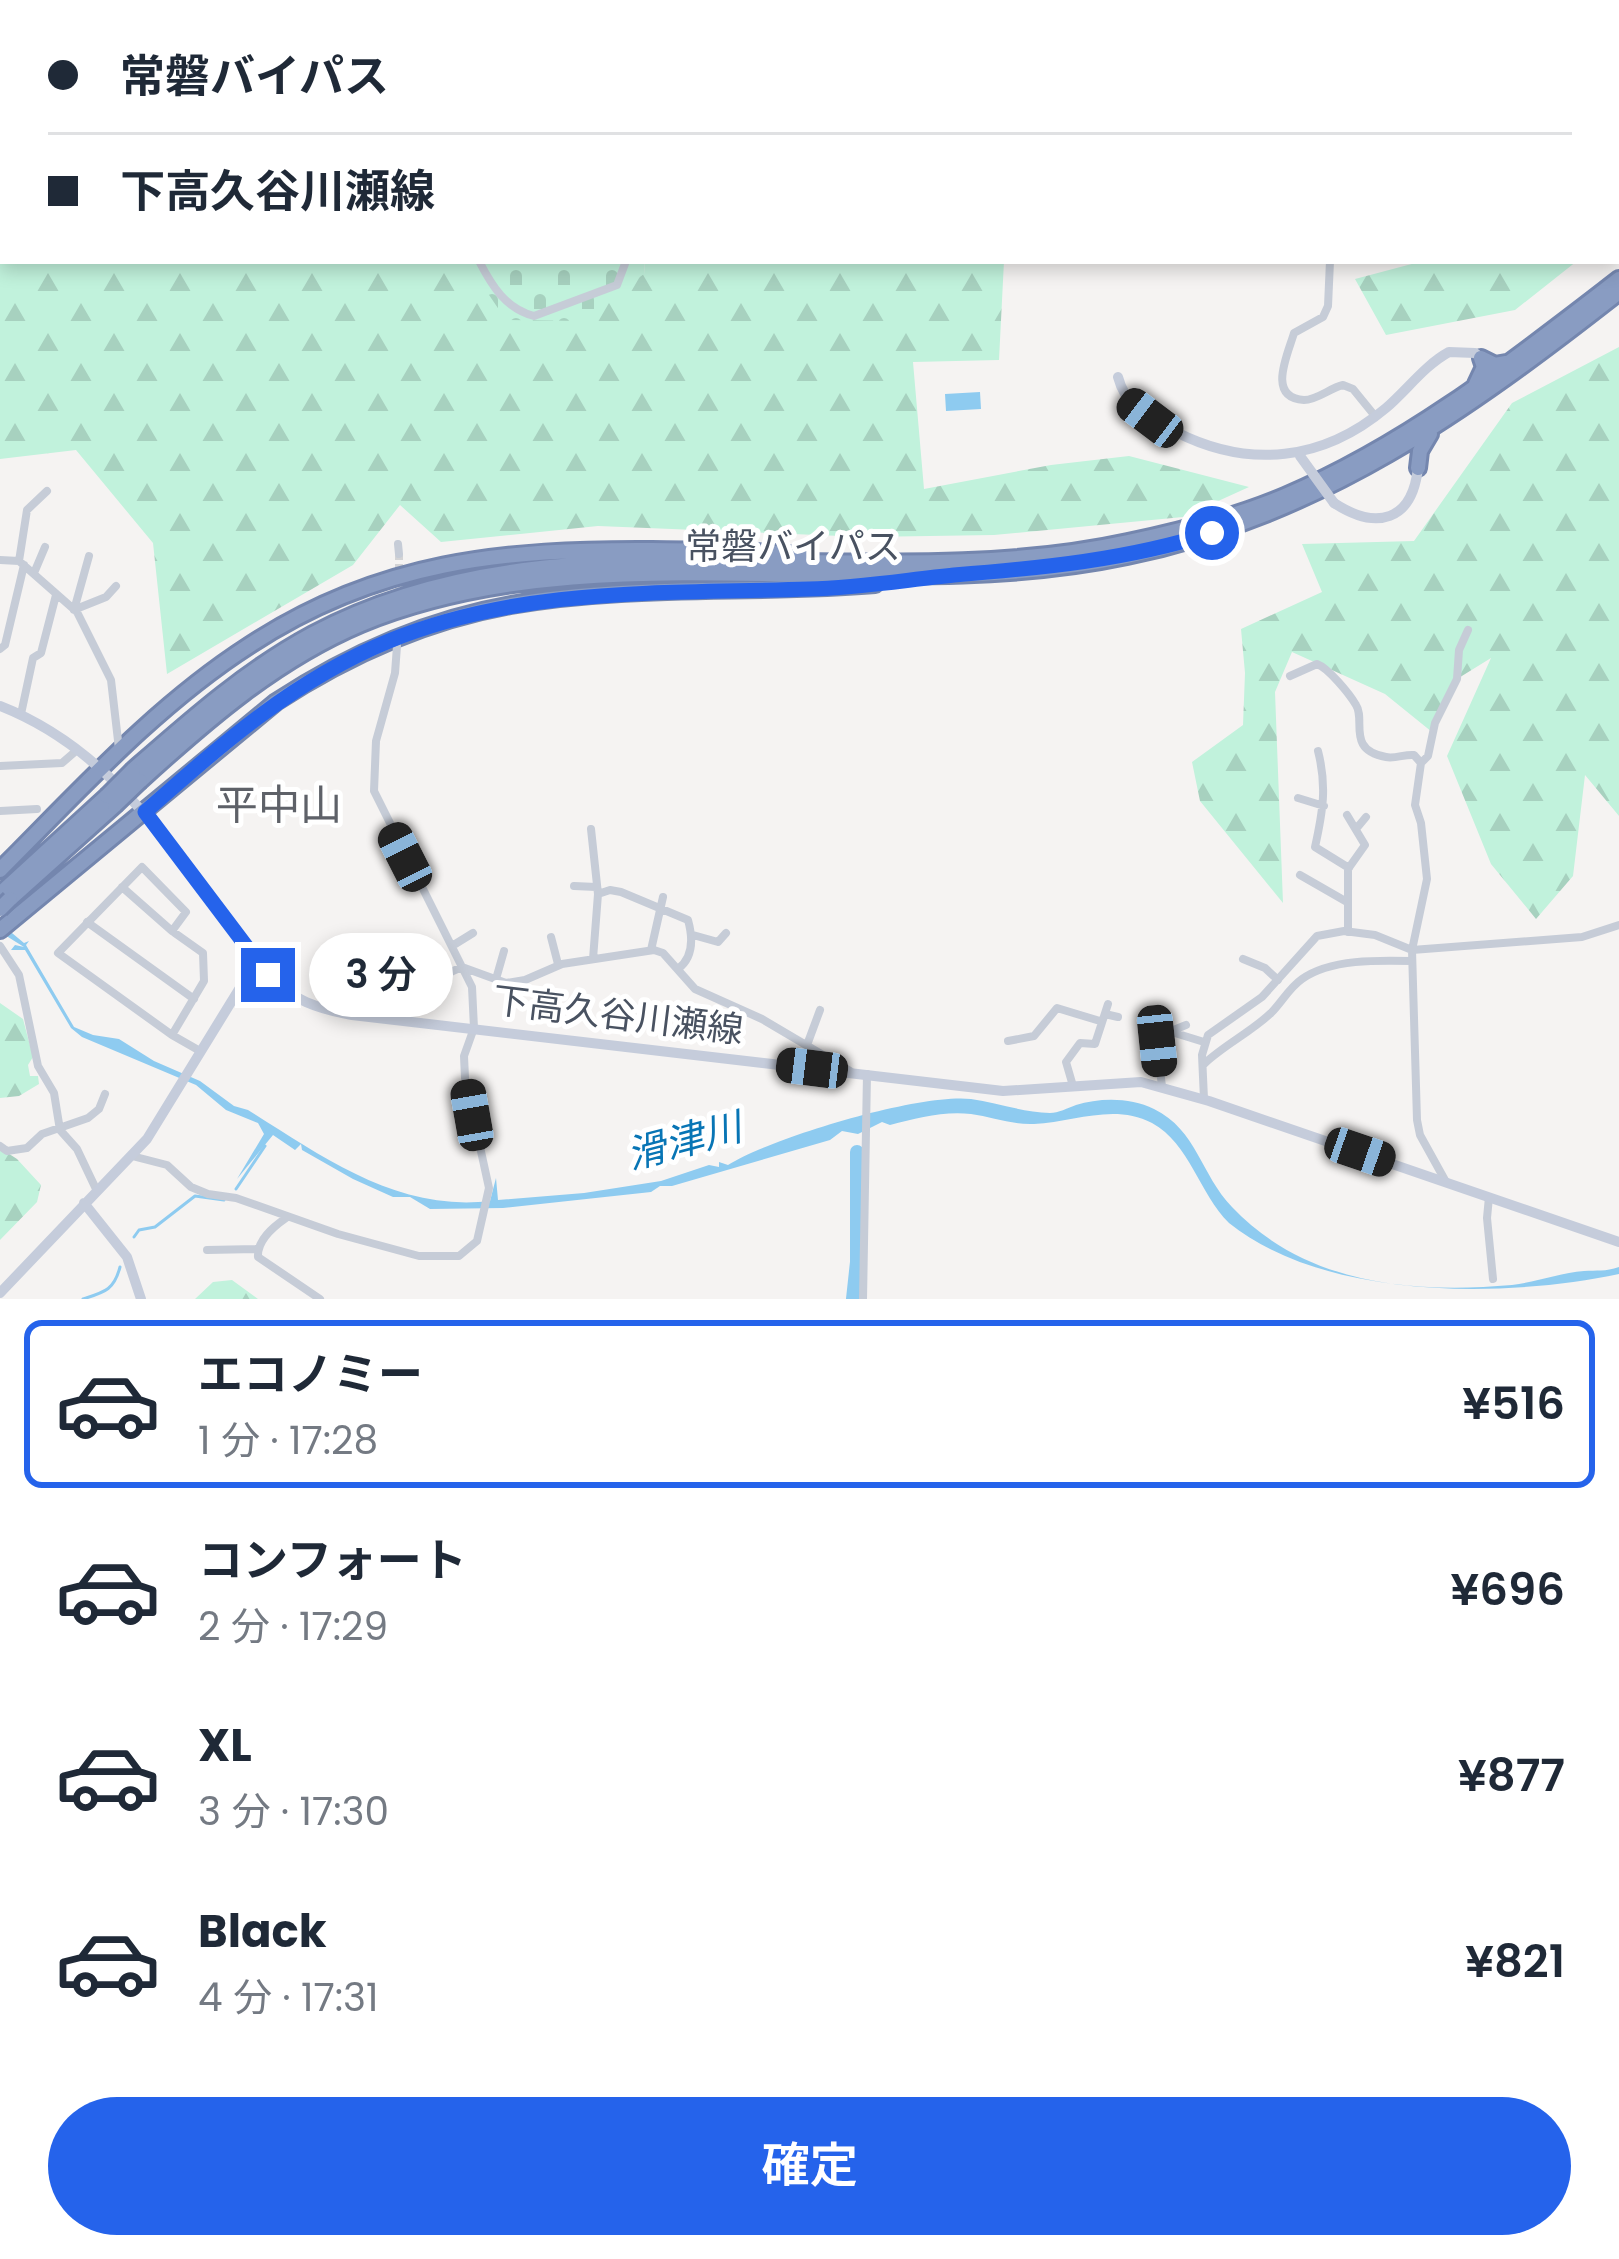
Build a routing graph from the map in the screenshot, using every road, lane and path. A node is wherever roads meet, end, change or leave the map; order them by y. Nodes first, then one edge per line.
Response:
1 (480, 264) edge
2 (625, 264) edge
3 (1330, 264) edge
4 (1619, 279) edge
5 (1619, 292) edge
6 (1481, 358) junction
7 (1513, 361) junction
8 (1118, 377) dead end
9 (1474, 388) junction
10 (1375, 416) junction
11 (1433, 429) junction
12 (1394, 454) junction
13 (1296, 455) junction
14 (1418, 468) junction
15 (47, 490) dead end
16 (46, 548) dead end
17 (89, 556) dead end
18 (0, 560) edge
19 (22, 563) junction
20 (872, 564) junction
21 (34, 573) junction
22 (953, 575) junction
23 (116, 586) dead end
24 (56, 595) junction
25 (74, 610) junction
26 (1468, 630) dead end
27 (397, 646) dead end
28 (0, 649) edge
29 (1291, 676) dead end
30 (0, 706) edge
31 (21, 714) junction
32 (78, 748) junction
33 (119, 749) junction
34 (1318, 751) dead end
35 (1421, 763) junction
36 (0, 766) edge
37 (101, 767) junction
38 (136, 776) junction
39 (1298, 798) dead end
40 (1324, 806) junction
41 (37, 809) dead end
42 (0, 811) edge
43 (145, 812) junction
44 (1347, 815) dead end
45 (1366, 817) dead end
46 (591, 829) dead end
47 (1356, 829) junction
48 (1349, 868) junction
49 (0, 870) edge
50 (1323, 873) dead end
51 (1300, 875) dead end
52 (1318, 884) junction
53 (122, 886) junction
54 (574, 886) dead end
55 (597, 890) junction
56 (2, 902) edge
57 (662, 902) junction
58 (1347, 902) junction
59 (87, 922) junction
60 (1619, 925) edge
61 (0, 929) edge
62 (172, 931) junction
63 (1348, 932) junction
64 (473, 933) dead end
65 (725, 933) dead end
66 (694, 934) junction
67 (551, 938) dead end
68 (0, 946) edge
69 (452, 946) junction
70 (651, 950) junction
71 (1412, 950) junction
72 (504, 951) dead end
73 (593, 959) junction
74 (1243, 959) dead end
75 (1412, 961) junction
76 (260, 965) junction
77 (558, 965) junction
78 (462, 967) junction
79 (678, 969) junction
80 (496, 980) junction
81 (1278, 980) junction
82 (194, 999) junction
83 (820, 1010) dead end
84 (1104, 1013) junction
85 (1118, 1017) dead end
86 (406, 1021) junction
87 (1186, 1024) dead end
88 (474, 1028) junction
89 (1170, 1032) junction
90 (172, 1035) junction
91 (1008, 1041) dead end
92 (1204, 1042) junction
93 (807, 1045) junction
94 (200, 1051) junction
95 (1202, 1065) junction
96 (853, 1073) junction
97 (867, 1074) junction
98 (1073, 1087) junction
99 (1162, 1087) junction
100 (105, 1094) dead end
101 (1204, 1100) junction
102 (61, 1130) junction
103 (0, 1146) edge
104 (132, 1156) junction
105 (1446, 1182) junction
106 (96, 1189) junction
107 (1489, 1197) junction
108 (84, 1203) junction
109 (287, 1216) junction
110 (1619, 1242) edge
111 (257, 1249) junction
112 (207, 1250) dead end
113 (1493, 1279) dead end
114 (0, 1293) edge
115 (141, 1299) edge
116 (320, 1299) edge
117 (863, 1299) edge

1 - 2 street
3 - 10 street
4 - 7 highway, 常磐バイパス
5 - 11 highway, 常磐バイパス
6 - 7 highway
6 - 9 highway
6 - 10 main road
7 - 9 highway, 常磐バイパス
8 - 13 main road
9 - 20 highway, 常磐バイパス
10 - 13 main road
11 - 12 highway, 常磐バイパス
11 - 14 highway
12 - 14 highway
12 - 22 highway, 常磐バイパス
13 - 14 main road, bridge
15 - 19 street
16 - 21 street
17 - 25 street
18 - 19 street
19 - 21 street
19 - 28 street
20 - 33 highway
20 - 38 highway, 常磐バイパス
21 - 24 street
22 - 38 highway, 常磐バイパス
22 - 43 highway
23 - 25 street
24 - 25 street
24 - 31 street
25 - 33 street
26 - 35 street
27 - 69 street
29 - 35 street
30 - 31 main road, 下高久谷川瀬線
31 - 32 main road, 下高久谷川瀬線
32 - 36 street
32 - 37 main road, 下高久谷川瀬線
33 - 37 highway
34 - 40 street
35 - 71 street
37 - 43 main road, 下高久谷川瀬線
37 - 49 highway
38 - 56 highway, 常磐バイパス, bridge
39 - 40 street
40 - 48 street
41 - 42 street
43 - 61 highway
43 - 76 main road, 下高久谷川瀬線
44 - 47 street
45 - 47 street
46 - 55 street
47 - 48 street
48 - 58 street
50 - 52 street
51 - 52 street
52 - 58 street
53 - 59 street
53 - 62 street
53 - 62 street
54 - 55 street
55 - 57 street
55 - 73 street
57 - 66 street
57 - 70 street
58 - 63 street
59 - 82 street
59 - 90 street
60 - 71 street
62 - 82 street
63 - 71 street
63 - 81 street
64 - 69 street
65 - 66 street
66 - 79 street
67 - 77 street
68 - 102 street
69 - 78 street
70 - 73 street
70 - 79 street
71 - 75 street
72 - 80 street
73 - 77 street
74 - 81 street
75 - 95 street
75 - 105 street
76 - 86 main road, 下高久谷川瀬線
76 - 94 main road
77 - 80 street
78 - 80 street
78 - 86 street
78 - 88 street
79 - 93 street
81 - 92 street
82 - 90 street
83 - 93 street
84 - 85 street
84 - 91 street
84 - 98 street
86 - 88 main road, 下高久谷川瀬線
87 - 89 street
88 - 96 main road, 下高久谷川瀬線
88 - 109 street
89 - 92 street
89 - 99 street
90 - 94 street
92 - 95 street
93 - 96 street
94 - 104 main road
95 - 101 street
96 - 97 main road, 下高久谷川瀬線
97 - 98 main road, 下高久谷川瀬線
97 - 117 street
98 - 99 main road, 下高久谷川瀬線
99 - 101 main road, 下高久谷川瀬線
100 - 102 street
101 - 105 main road, 下高久谷川瀬線
102 - 103 street
102 - 106 street
104 - 106 main road
104 - 109 street
105 - 107 main road, 下高久谷川瀬線
106 - 108 main road
107 - 110 main road, 下高久谷川瀬線
107 - 113 street
108 - 114 main road
108 - 115 main road
109 - 111 street
111 - 112 street
111 - 116 street

